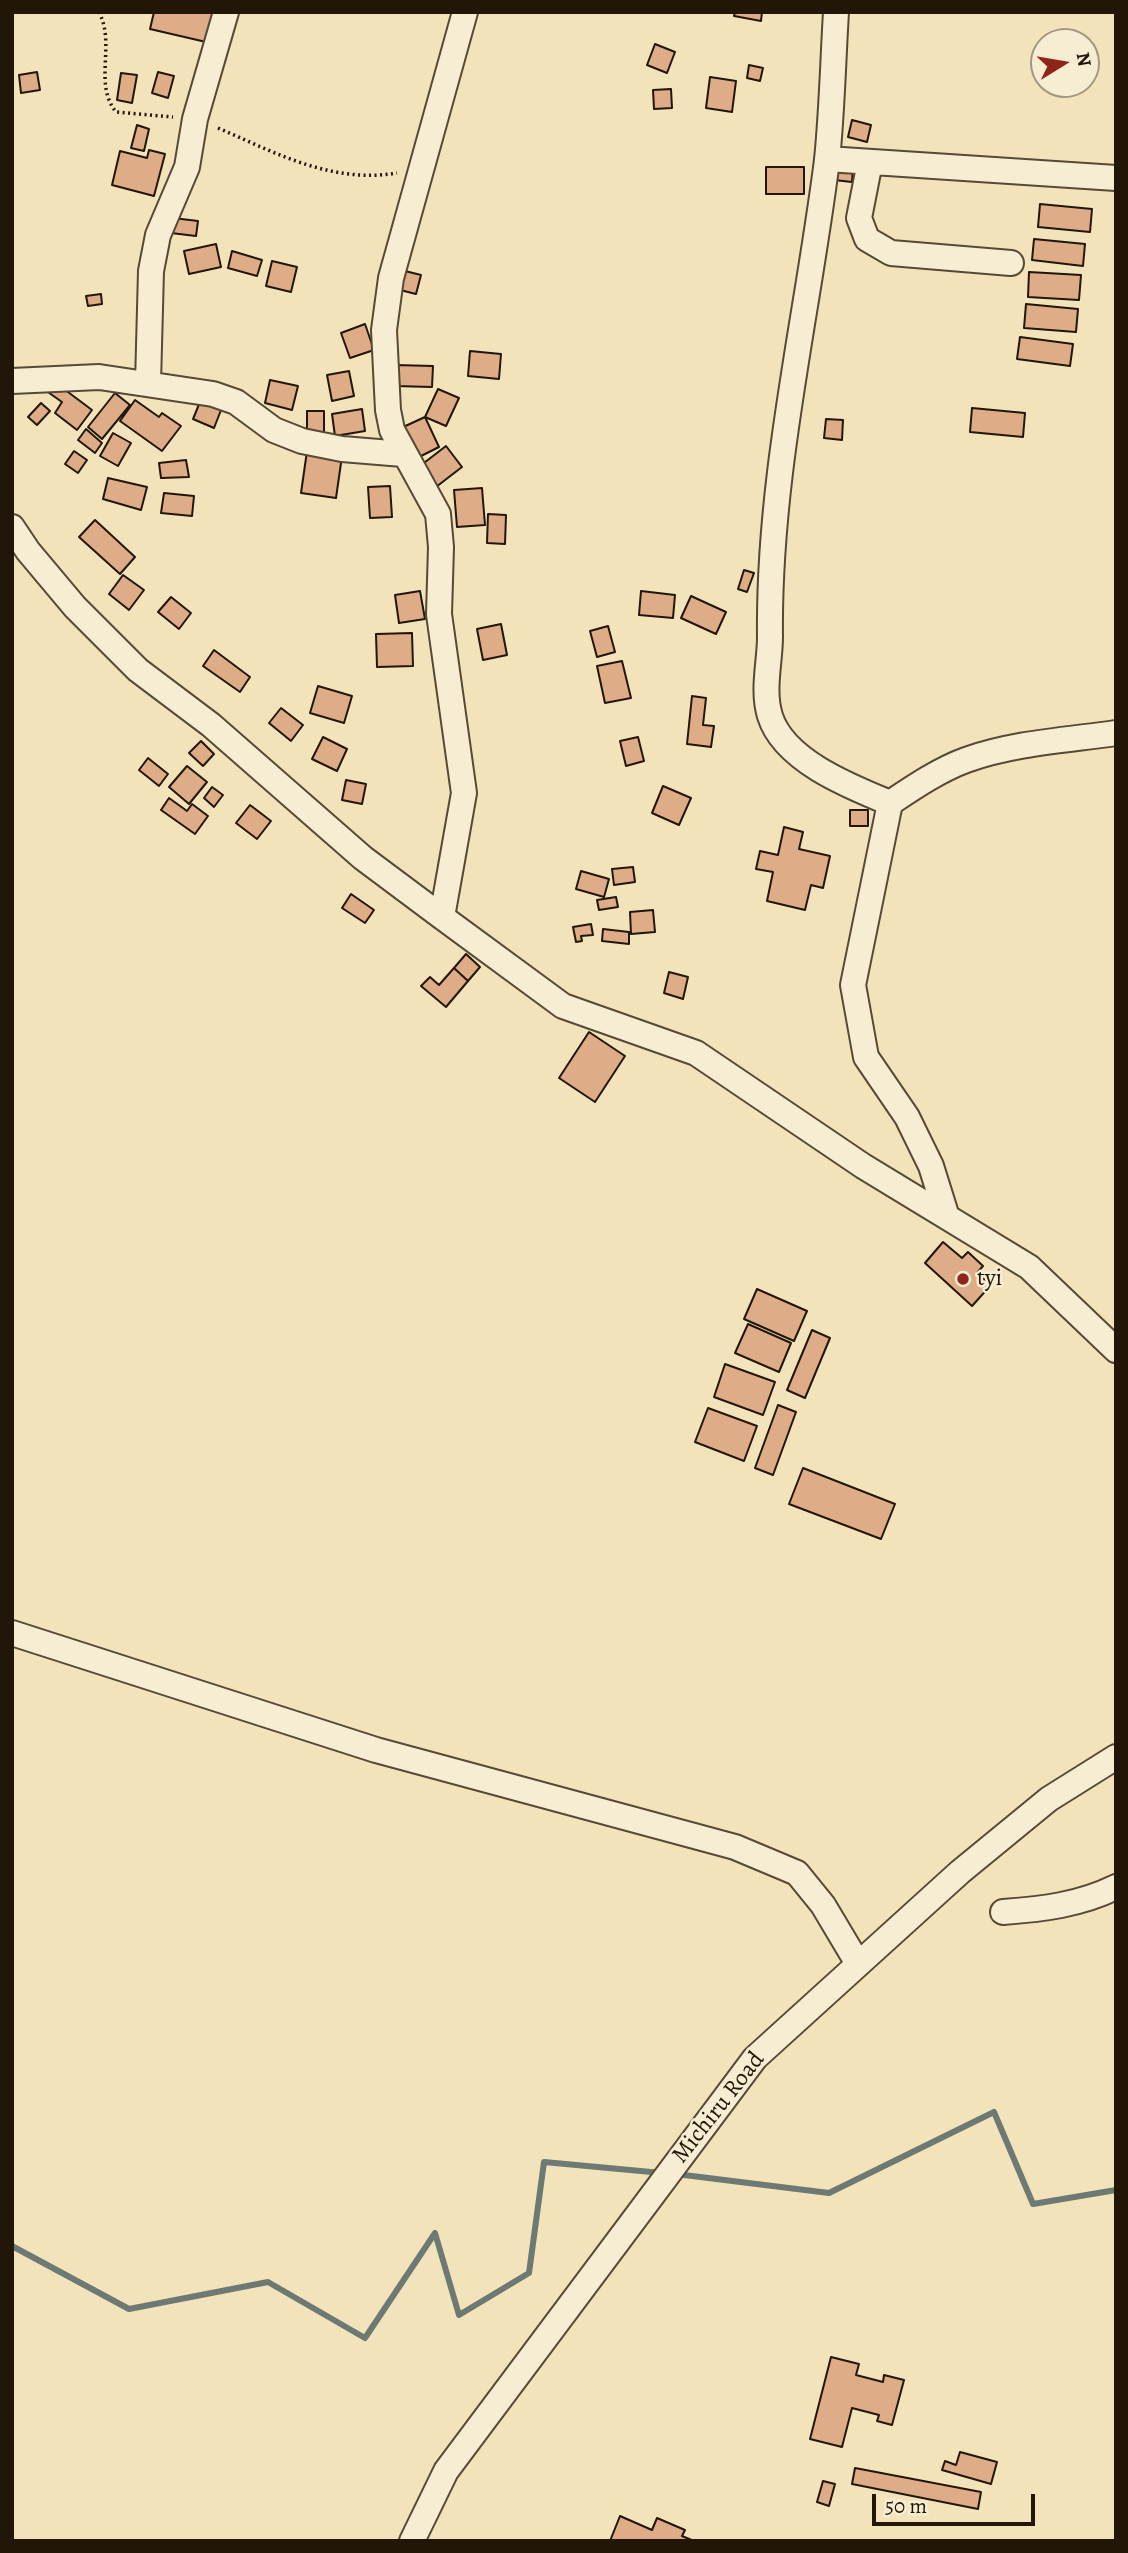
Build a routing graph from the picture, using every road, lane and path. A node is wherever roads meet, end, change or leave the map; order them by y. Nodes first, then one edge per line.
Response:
1 (99, 12) edge
2 (226, 12) edge
3 (465, 12) edge
4 (836, 12) edge
5 (195, 119) junction
6 (827, 159) junction
7 (870, 162) junction
8 (422, 168) junction
9 (1116, 178) edge
10 (1011, 263) dead end
11 (12, 382) edge
12 (148, 383) junction
13 (403, 454) junction
14 (12, 527) edge
15 (1116, 733) edge
16 (890, 803) junction
17 (442, 917) junction
18 (946, 1214) junction
19 (1116, 1350) edge
20 (12, 1633) edge
21 (1116, 1757) edge
22 (1116, 1887) edge
23 (1003, 1912) dead end
24 (857, 1962) junction
25 (412, 2541) edge

1 - 5 path
2 - 5 street
3 - 8 street
4 - 6 street
5 - 8 path
5 - 12 street
6 - 7 street
6 - 16 street
7 - 9 street
7 - 10 street
8 - 13 street
11 - 12 street
12 - 13 street
13 - 17 street
14 - 17 street
15 - 16 street
16 - 18 street
17 - 18 street
18 - 19 street
20 - 24 street
21 - 24 street, Michiru Road
22 - 23 street
24 - 25 street, Michiru Road

